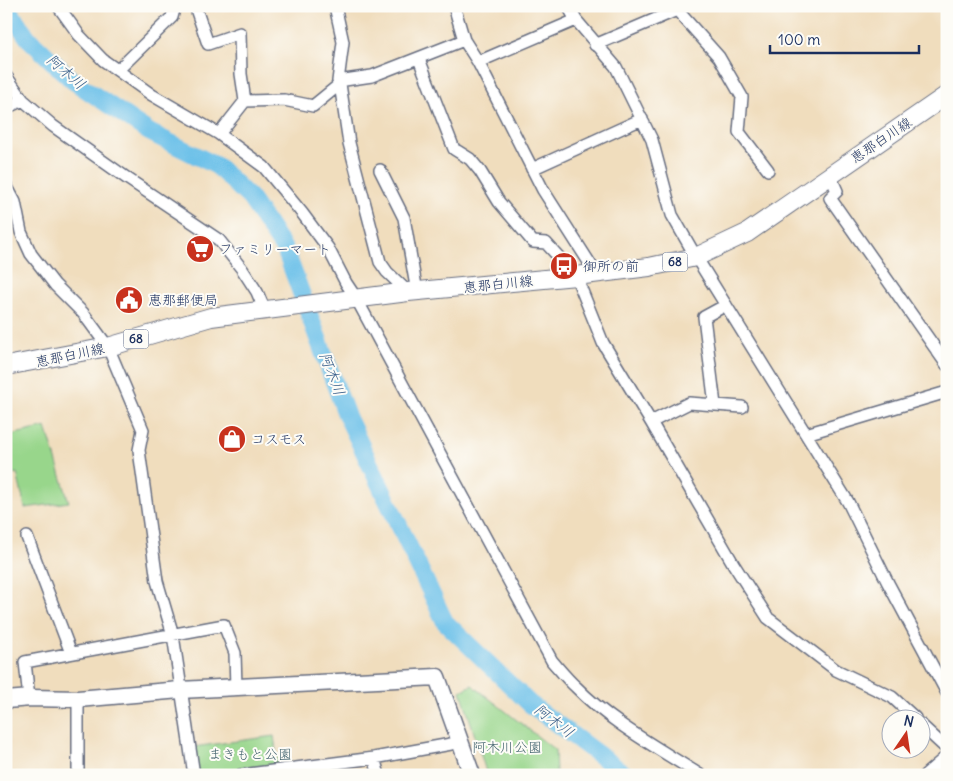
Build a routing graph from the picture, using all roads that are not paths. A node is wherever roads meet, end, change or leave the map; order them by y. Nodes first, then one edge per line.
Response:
1 (58, 6) edge
2 (175, 6) edge
3 (195, 6) edge
4 (335, 6) edge
5 (454, 6) edge
6 (568, 6) edge
7 (576, 20) junction
8 (464, 40) junction
9 (595, 45) junction
10 (419, 59) junction
11 (478, 62) junction
12 (118, 70) junction
13 (6, 76) edge
14 (339, 83) junction
15 (947, 95) edge
16 (23, 100) junction
17 (245, 102) junction
18 (6, 108) edge
19 (642, 119) junction
20 (219, 134) junction
21 (532, 169) junction
22 (380, 170) dead end
23 (768, 170) dead end
24 (833, 182) dead end
25 (6, 185) edge
26 (696, 257) junction
27 (596, 273) junction
28 (576, 276) junction
29 (412, 292) junction
30 (356, 298) junction
31 (726, 305) junction
32 (265, 311) junction
33 (108, 347) junction
34 (947, 365) edge
35 (6, 366) edge
36 (947, 392) edge
37 (715, 405) junction
38 (742, 406) dead end
39 (651, 422) junction
40 (806, 434) junction
41 (27, 537) dead end
42 (173, 635) junction
43 (71, 653) junction
44 (236, 688) junction
45 (180, 690) junction
46 (947, 693) edge
47 (29, 698) junction
48 (78, 699) junction
49 (6, 700) edge
50 (904, 708) edge
51 (930, 734) edge
52 (462, 742) junction
53 (947, 750) edge
54 (947, 756) edge
55 (374, 758) junction
56 (78, 775) edge
57 (194, 775) edge
58 (241, 775) edge
59 (380, 775) edge
60 (472, 775) edge
61 (700, 775) edge
62 (925, 775) edge

1 - 12 street
2 - 12 street
3 - 17 street
4 - 14 street
5 - 8 street
6 - 7 street
7 - 9 street
7 - 11 street
8 - 10 street
8 - 11 street
9 - 19 street
9 - 23 street
10 - 14 street
10 - 28 street
11 - 21 street
12 - 20 street
13 - 16 street
14 - 17 street
14 - 29 street
15 - 26 main road, 恵那白川線 / 68
16 - 18 street
16 - 32 street
17 - 20 street
19 - 21 street
19 - 26 street
20 - 30 street
21 - 27 street
22 - 29 street
24 - 34 street
25 - 33 street
26 - 27 main road, 恵那白川線 / 68
26 - 31 street
27 - 28 main road, 恵那白川線 / 68
28 - 29 main road, 恵那白川線 / 68
28 - 39 street
29 - 30 main road, 恵那白川線 / 68
30 - 32 main road, 恵那白川線 / 68
30 - 61 street
31 - 37 street
31 - 40 street
32 - 33 main road, 恵那白川線 / 68
33 - 35 main road, 恵那白川線 / 68
33 - 42 street
36 - 40 street
37 - 38 street
37 - 39 street
39 - 50 street
40 - 46 street
41 - 43 street
42 - 43 street
42 - 44 street
42 - 45 street
43 - 47 street
44 - 45 street
44 - 52 street
45 - 48 street
45 - 57 street
47 - 48 street
47 - 49 street
48 - 56 street
51 - 53 street
52 - 55 street
52 - 60 street
54 - 62 street
55 - 58 street
55 - 59 street

